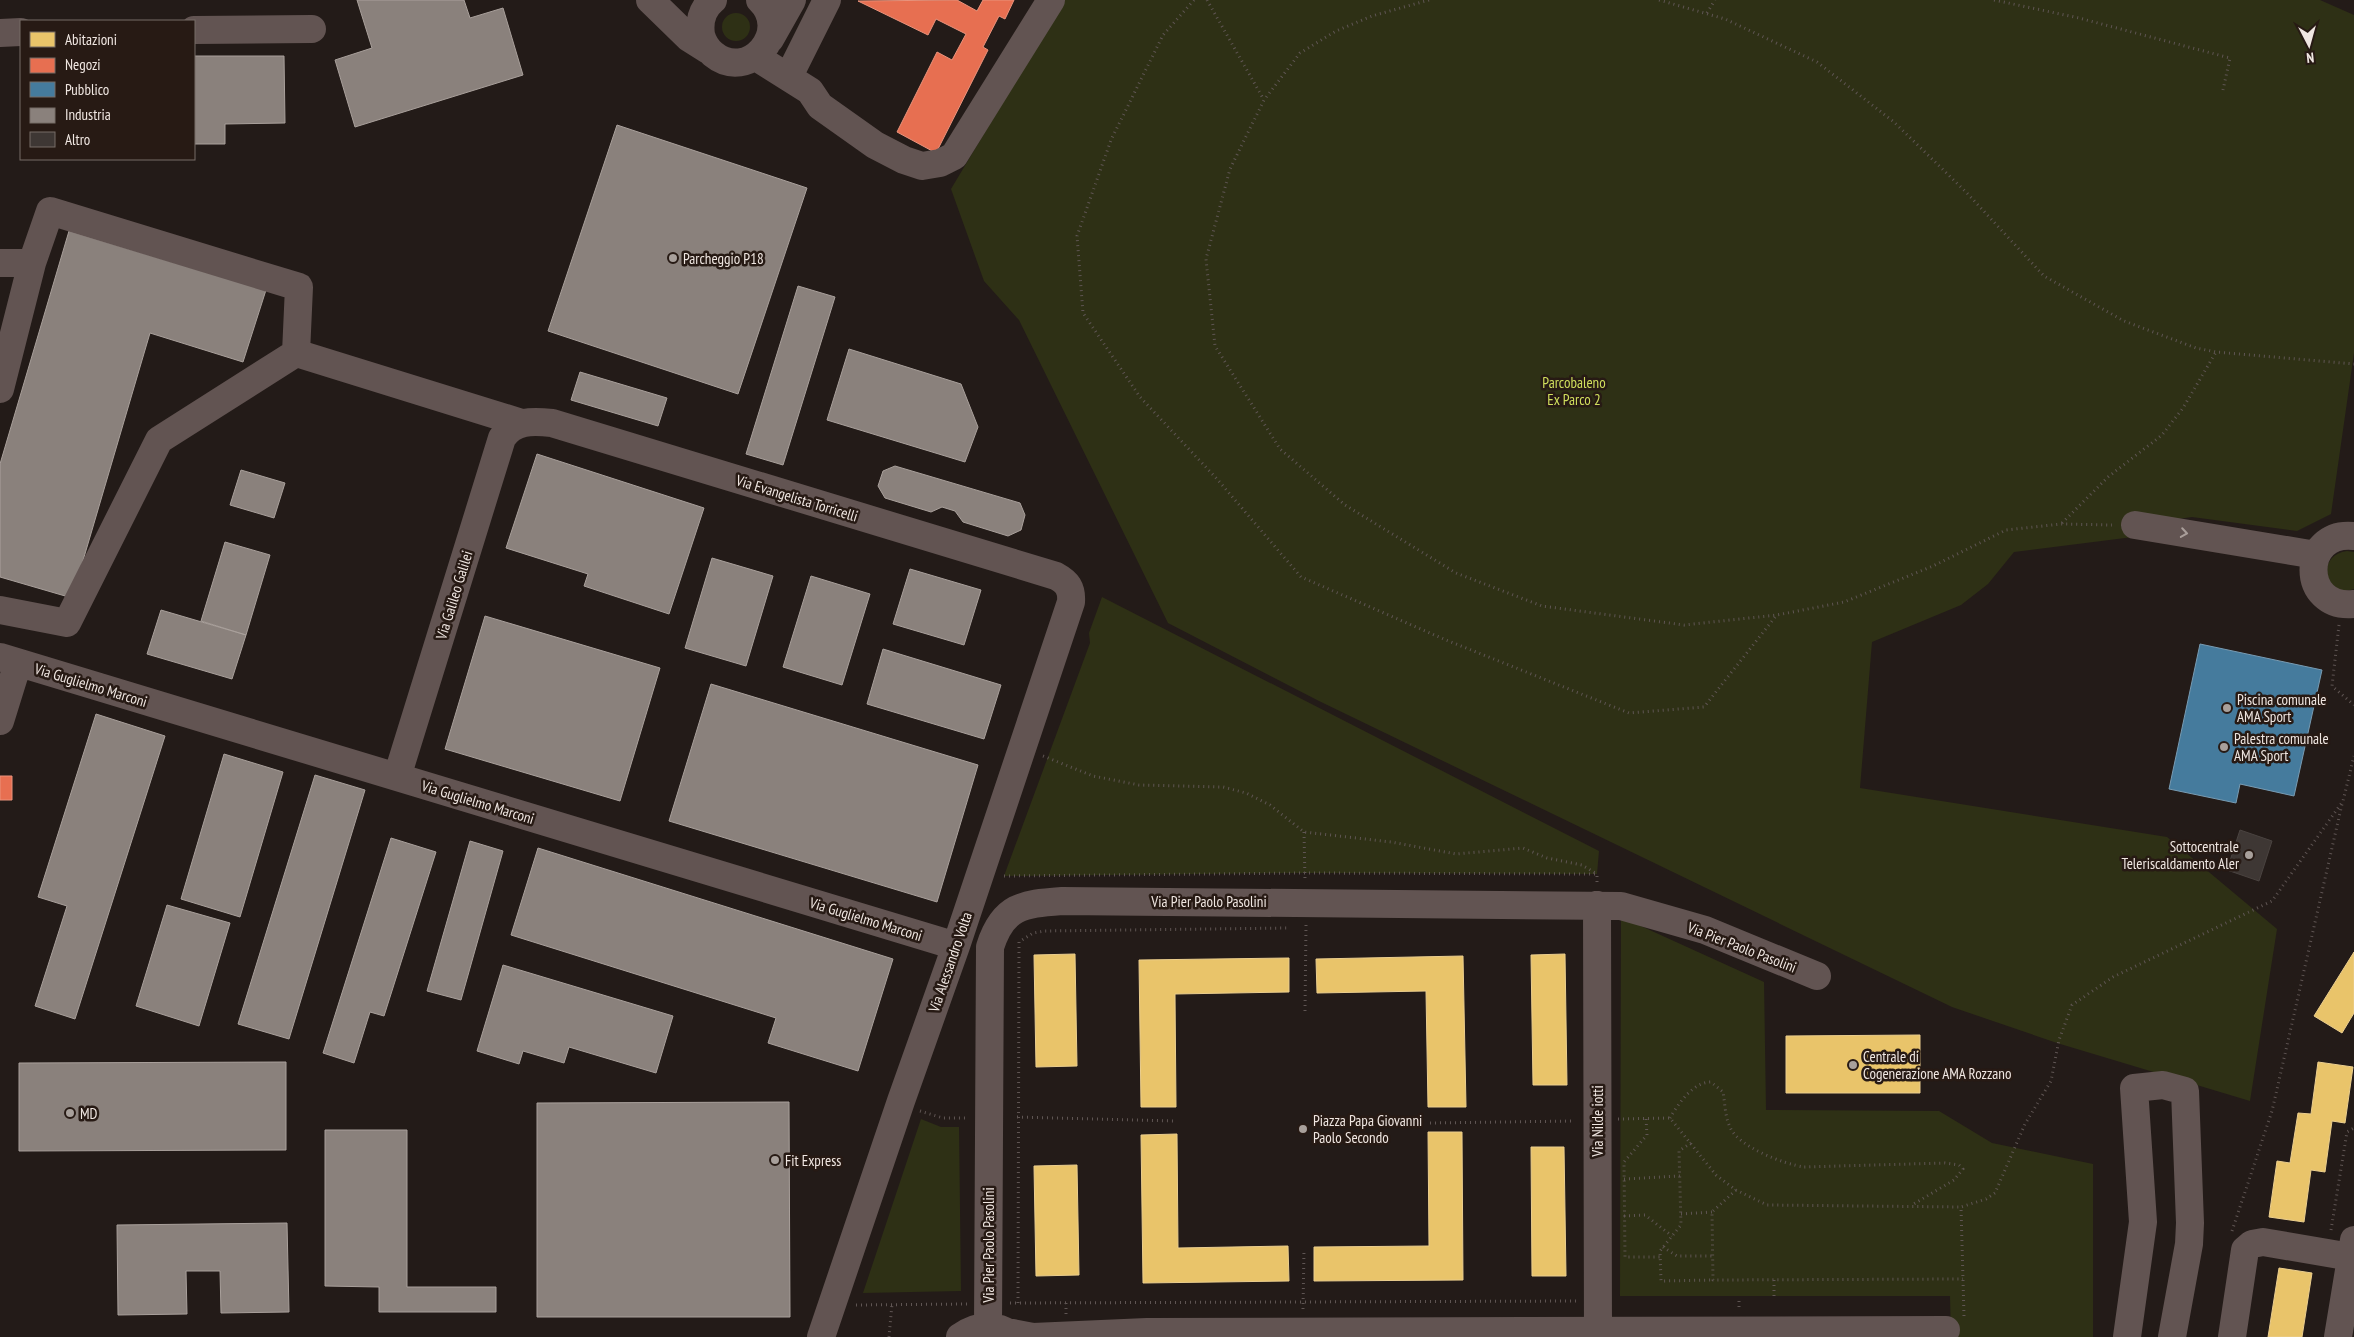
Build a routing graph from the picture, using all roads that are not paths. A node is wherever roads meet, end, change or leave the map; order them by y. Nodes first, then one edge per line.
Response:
1 (650, 0) edge
2 (712, 0) edge
3 (760, 0) edge
4 (792, 0) edge
5 (827, 0) edge
6 (1051, 0) edge
7 (312, 29) dead end
8 (195, 30) edge
9 (0, 32) edge
10 (20, 32) edge
11 (763, 48) junction
12 (708, 50) junction
13 (789, 76) junction
14 (0, 263) edge
15 (32, 263) junction
16 (296, 353) junction
17 (0, 389) edge
18 (522, 423) junction
19 (2136, 525) road end
20 (2353, 532) edge
21 (2316, 554) junction
22 (1069, 585) joint
23 (2348, 604) edge
24 (0, 610) edge
25 (9, 660) edge
26 (0, 722) edge
27 (397, 777) junction
28 (1609, 905) junction
29 (956, 946) junction
30 (1817, 976) dead end
31 (2352, 1247) edge
32 (1955, 1324) road end
33 (999, 1325) edge
34 (1539, 1334) edge
35 (1598, 1334) edge
36 (1062, 1336) edge
37 (822, 1337) edge
38 (960, 1337) edge
39 (2127, 1337) edge
40 (2172, 1337) edge
41 (2232, 1337) edge
42 (2338, 1337) edge

1 - 12 street
2 - 12 street
3 - 11 street
4 - 11 street
5 - 13 street
6 - 13 street
7 - 8 street
9 - 10 street
11 - 12 street
11 - 13 street
14 - 15 street
15 - 16 street
15 - 17 street
16 - 18 street, Via Evangelista Torricelli
16 - 24 street
18 - 22 street, Via Evangelista Torricelli
18 - 27 street, Via Galileo Galilei
19 -> 21 street
20 - 21 street
21 - 23 street
22 - 29 street, Via Alessandro Volta
25 - 26 street
25 - 27 street, Via Guglielmo Marconi
27 - 29 street, Via Guglielmo Marconi
28 - 30 street, Via Pier Paolo Pasolini
28 - 33 street, Via Pier Paolo Pasolini
28 - 35 street, Via Nilde iotti
29 - 37 street, Via Alessandro Volta
31 - 41 street
31 - 42 street
32 - 35 street
33 - 36 street
33 - 38 street
34 - 35 street
34 - 36 street
39 - 40 street

